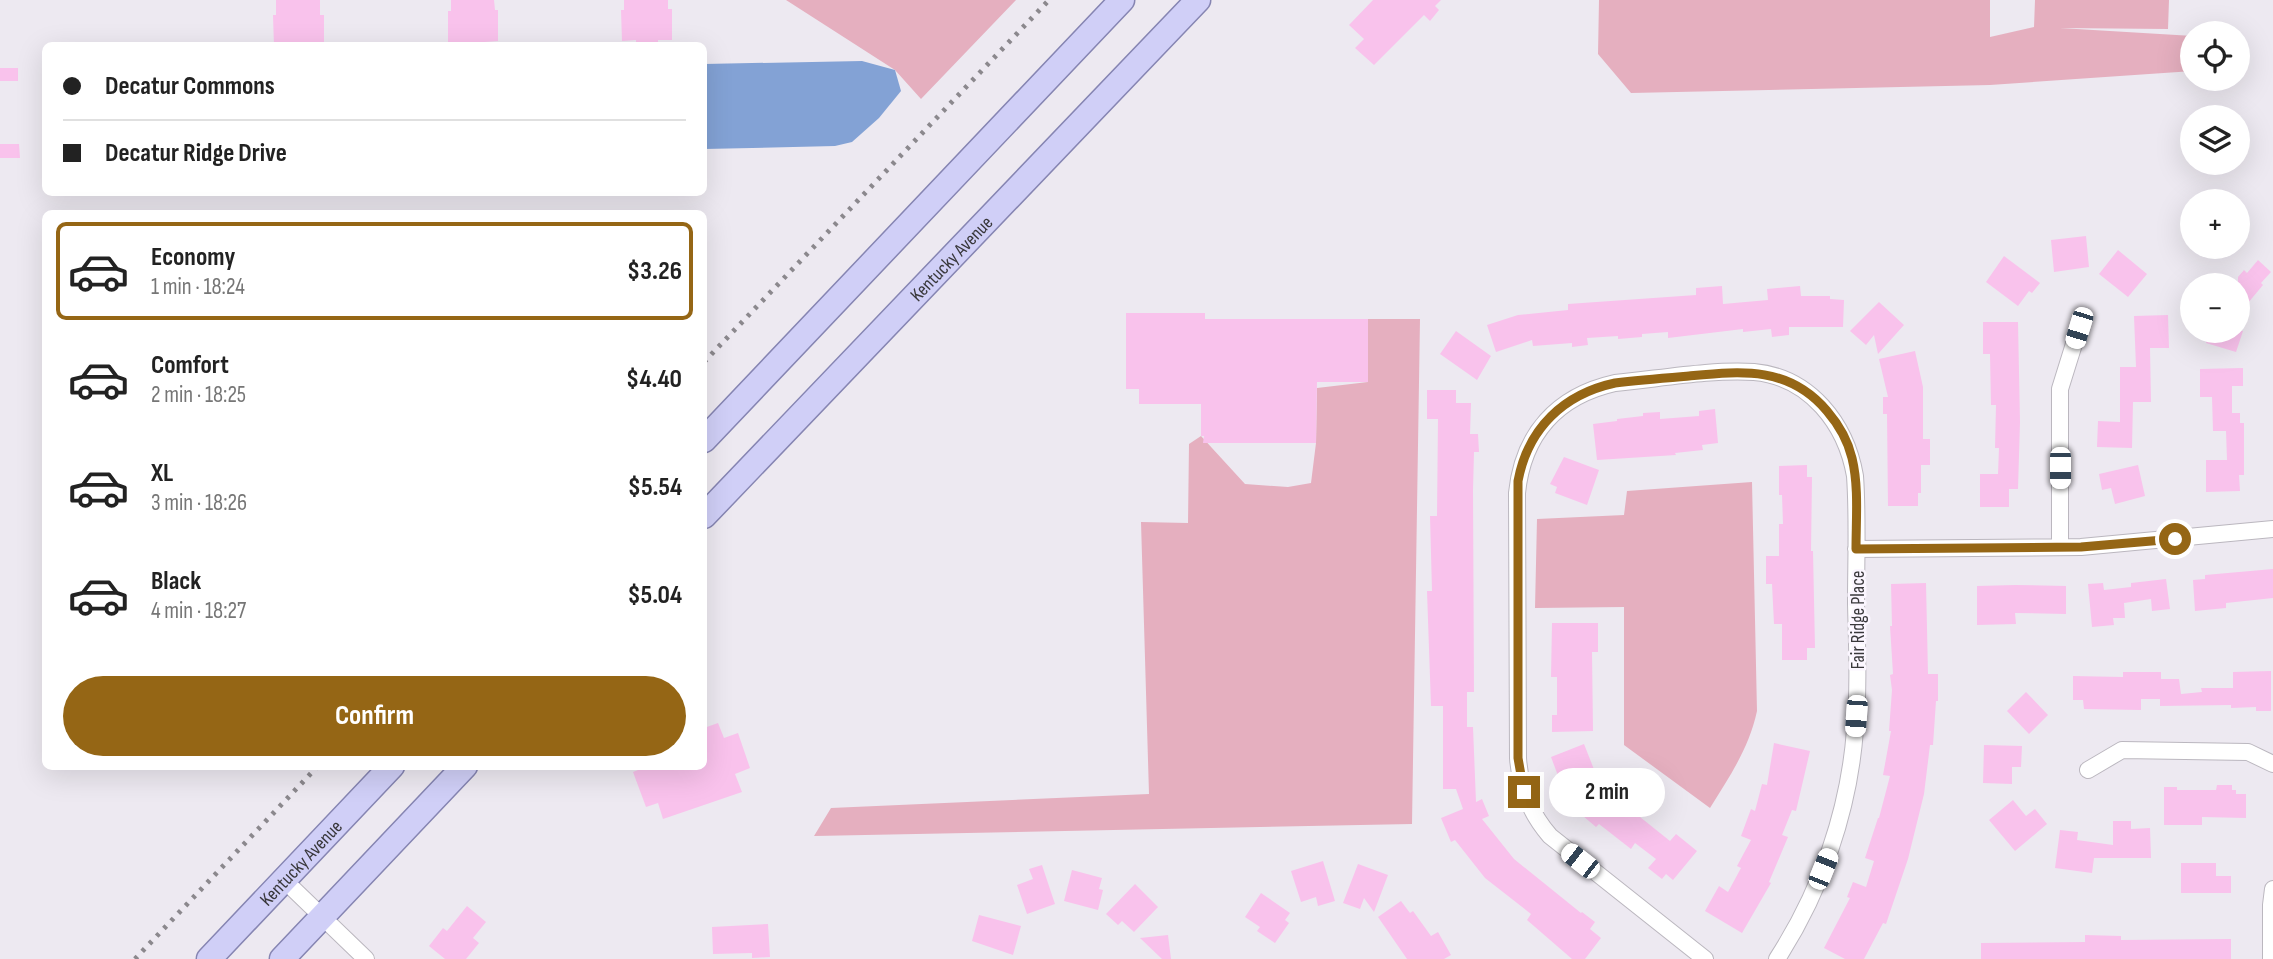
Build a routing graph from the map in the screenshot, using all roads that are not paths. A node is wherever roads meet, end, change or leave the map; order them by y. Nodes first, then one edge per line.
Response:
1 (1122, 0) edge
2 (1198, 0) edge
3 (2079, 328) dead end
4 (707, 437) edge
5 (707, 513) edge
6 (2273, 529) edge
7 (2060, 547) junction
8 (1856, 549) junction
9 (2273, 764) edge
10 (388, 770) edge
11 (462, 770) edge
12 (2088, 770) dead end
13 (284, 880) junction
14 (2273, 889) edge
15 (322, 917) junction
16 (209, 959) edge
17 (282, 959) edge
18 (366, 959) edge
19 (1705, 959) edge
20 (1777, 959) edge
21 (2271, 959) edge

1 - 4 main road
2 - 5 main road, Kentucky Avenue
3 - 7 street
6 - 7 street
7 - 8 street
8 - 19 street, Fair Ridge Place
8 - 20 street, Fair Ridge Place
9 - 12 street
10 - 13 main road, Kentucky Avenue
11 - 15 main road
13 - 15 street
13 - 16 main road, Kentucky Avenue
14 - 21 street
15 - 17 main road
15 - 18 street

